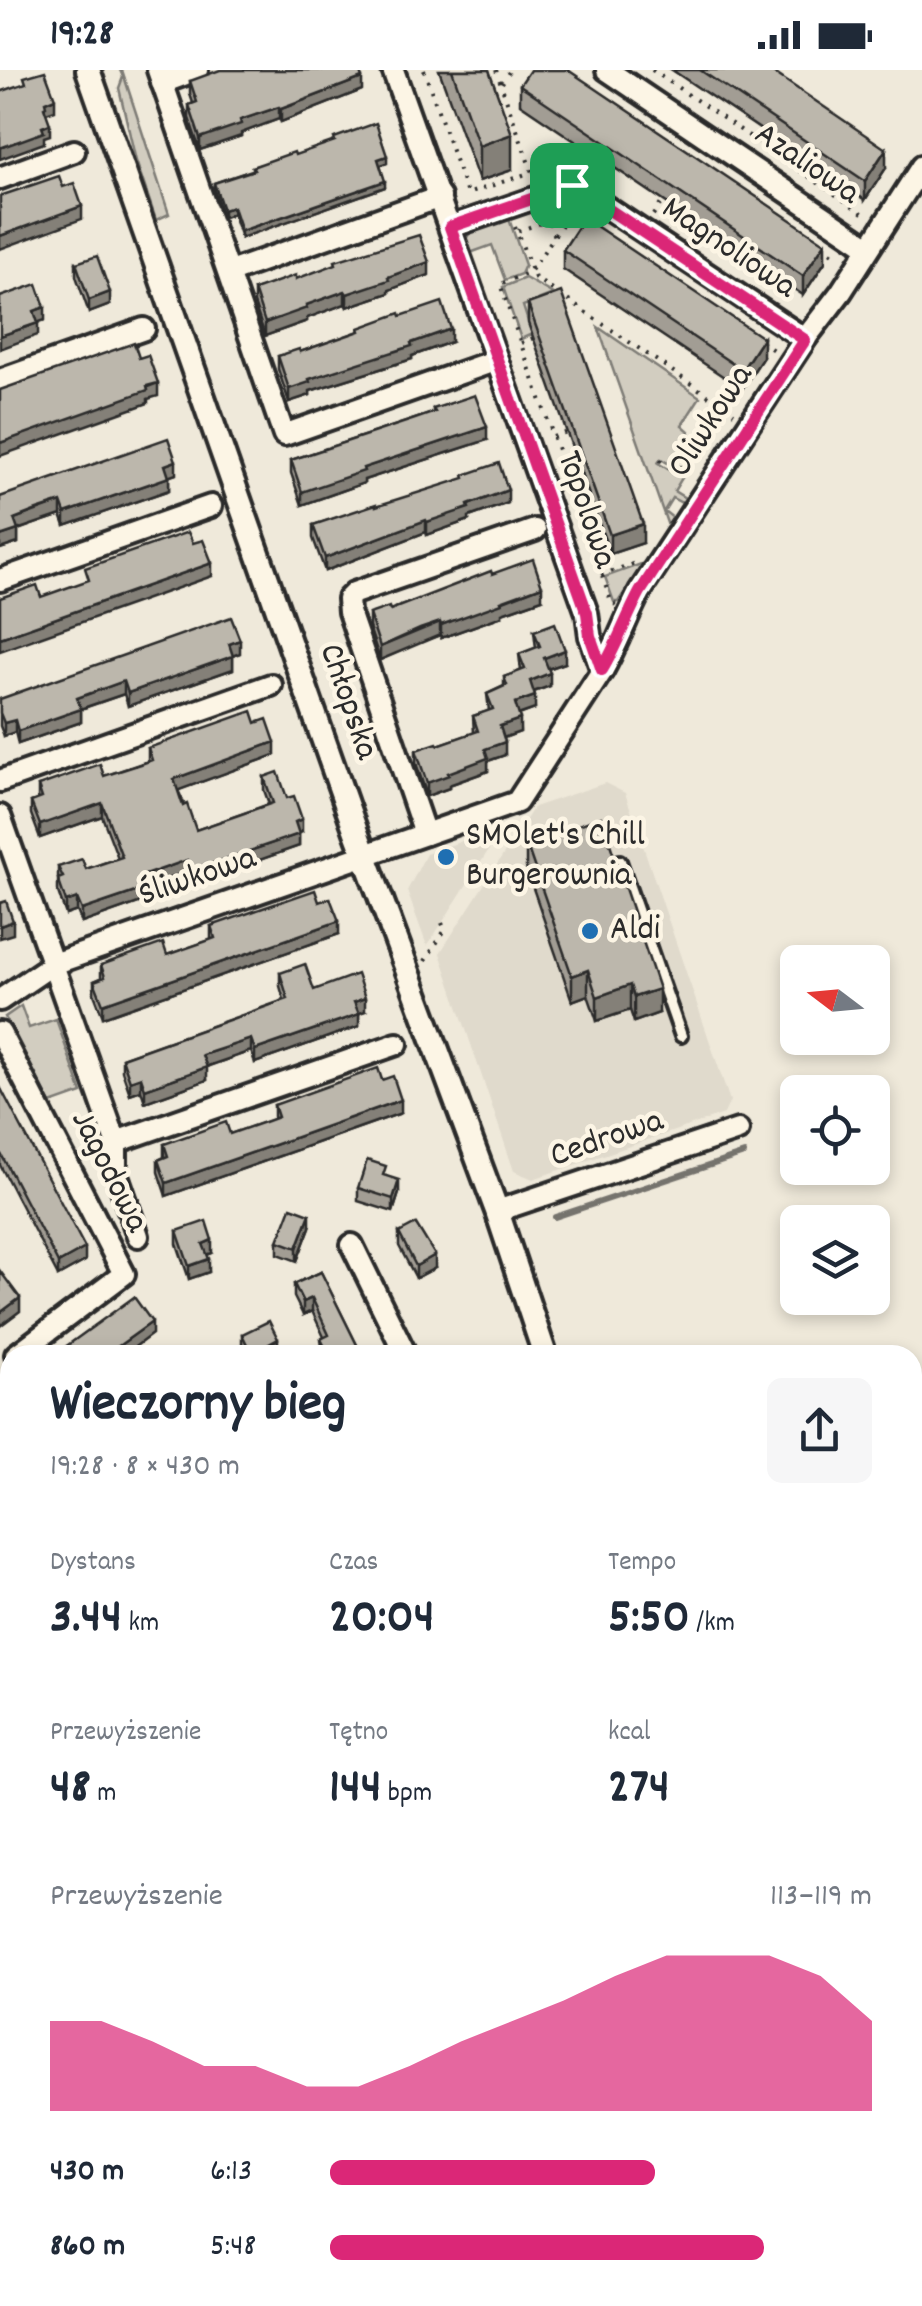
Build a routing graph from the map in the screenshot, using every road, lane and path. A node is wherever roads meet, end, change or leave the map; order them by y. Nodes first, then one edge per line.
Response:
1 (88, 70) edge
2 (197, 70) edge
3 (393, 70) edge
4 (424, 70) edge
5 (496, 70) edge
6 (510, 70) edge
7 (607, 70) edge
8 (160, 76) edge
9 (501, 84) junction
10 (694, 98) dead end
11 (720, 116) dead end
12 (679, 119) junction
13 (706, 137) junction
14 (74, 151) dead end
15 (922, 166) edge
16 (0, 178) edge
17 (500, 183) junction
18 (672, 188) edge
19 (440, 197) junction
20 (508, 206) junction
21 (570, 213) junction
22 (450, 227) junction
23 (642, 231) junction
24 (516, 232) junction
25 (814, 240) edge
26 (619, 246) junction
27 (869, 247) junction
28 (628, 252) junction
29 (612, 256) edge
30 (844, 261) dead end
31 (230, 272) junction
32 (530, 272) junction
33 (662, 274) junction
34 (655, 284) edge
35 (704, 304) junction
36 (698, 314) edge
37 (144, 330) dead end
38 (747, 332) junction
39 (534, 338) edge
40 (805, 340) junction
41 (741, 342) edge
42 (520, 343) junction
43 (498, 360) junction
44 (0, 380) edge
45 (550, 385) edge
46 (536, 389) junction
47 (742, 418) junction
48 (566, 432) edge
49 (553, 436) junction
50 (660, 460) dead end
51 (680, 467) dead end
52 (583, 477) edge
53 (569, 482) junction
54 (211, 506) dead end
55 (599, 524) edge
56 (585, 528) junction
57 (535, 530) dead end
58 (651, 558) junction
59 (601, 574) junction
60 (0, 580) edge
61 (602, 670) junction
62 (271, 686) dead end
63 (0, 781) edge
64 (0, 816) edge
65 (425, 834) junction
66 (364, 854) junction
67 (620, 861) edge
68 (442, 923) dead end
69 (53, 964) junction
70 (419, 969) dead end
71 (0, 1000) edge
72 (0, 1033) edge
73 (680, 1036) dead end
74 (398, 1044) dead end
75 (738, 1130) dead end
76 (116, 1142) junction
77 (497, 1211) junction
78 (138, 1236) dead end
79 (352, 1245) dead end
80 (29, 1345) edge
81 (401, 1345) edge
82 (542, 1345) edge

1 - 66 street, Chłopska
2 - 8 street
3 - 19 street, Topolowa
4 - 17 path
5 - 9 path
6 - 9 path
7 - 12 street, Azaliowa
8 - 31 street
9 - 17 path
10 - 12 path
11 - 13 path
12 - 13 street, Azaliowa
13 - 27 street, Azaliowa
14 - 16 street
15 - 27 street, Oliwkowa
17 - 20 path
18 - 23 path
19 - 22 street, Topolowa
19 - 31 street
20 - 22 street, Magnoliowa
20 - 23 street, Magnoliowa
20 - 24 path
21 - 24 path
21 - 26 path
21 - 32 path
22 - 43 street, Topolowa
23 - 28 path
23 - 40 street, Magnoliowa
24 - 32 path
25 - 30 path
26 - 28 path
26 - 29 path
27 - 40 street, Oliwkowa
28 - 33 path
31 - 43 street
32 - 42 path
32 - 47 path
33 - 34 path
33 - 35 path
35 - 36 path
35 - 38 path
37 - 44 street
38 - 41 path
38 - 47 path
39 - 42 path
40 - 61 street, Oliwkowa
42 - 46 path
43 - 61 street, Topolowa
45 - 46 path
46 - 49 path
47 - 58 path
48 - 49 path
49 - 53 path
50 - 51 path
52 - 53 path
53 - 56 path
54 - 60 street
55 - 56 path
56 - 59 path
57 - 65 street, Topolowa
58 - 59 path
58 - 59 path
61 - 65 street
62 - 63 street
64 - 69 street
65 - 66 street
66 - 69 street, Śliwkowa
66 - 77 street, Chłopska
67 - 73 lane
68 - 70 path
69 - 71 street, Śliwkowa
69 - 76 street
72 - 80 street, Jagodowa
74 - 76 street
75 - 77 street, Cedrowa
76 - 78 street
77 - 82 street, Chłopska
79 - 81 street

